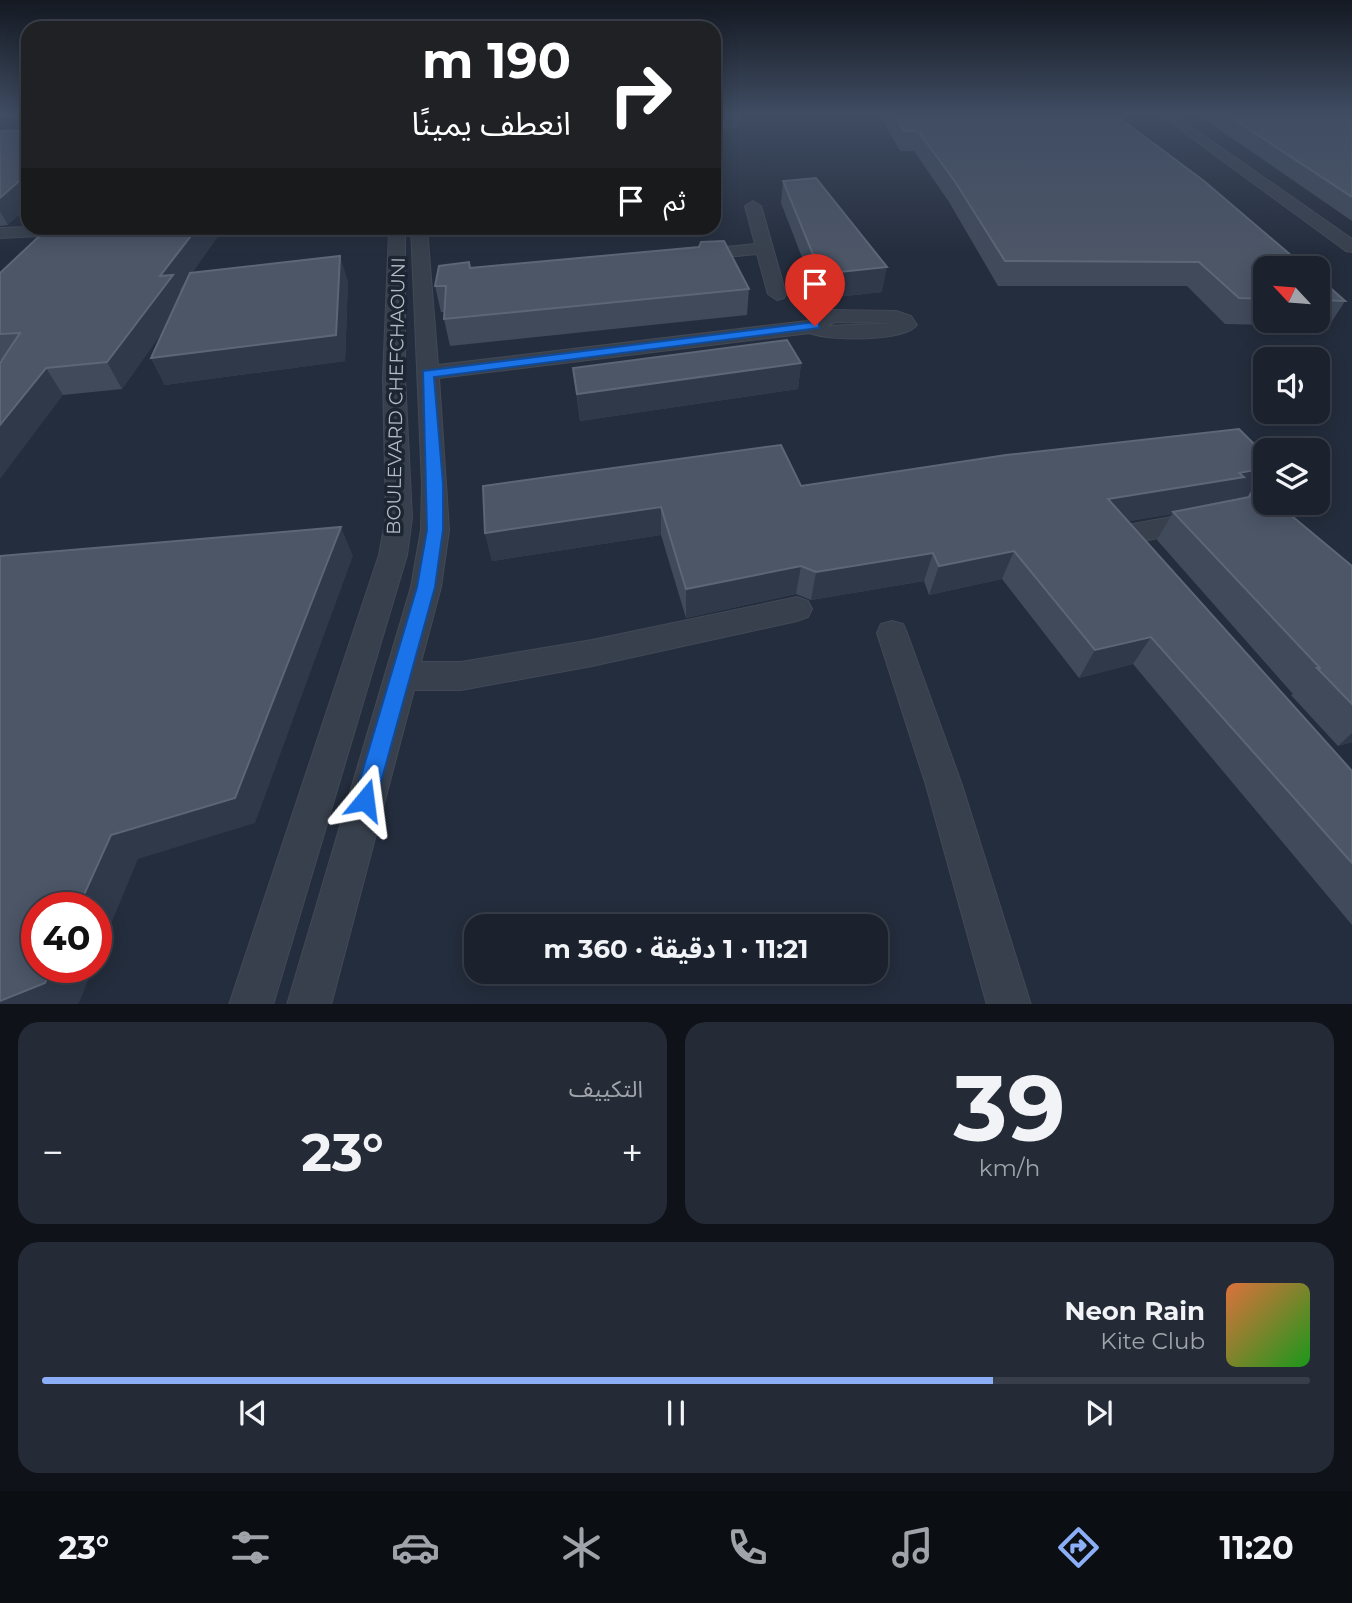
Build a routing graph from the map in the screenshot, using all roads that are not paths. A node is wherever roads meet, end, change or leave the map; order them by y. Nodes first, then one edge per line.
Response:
1 (1231, 161) edge
2 (1248, 161) edge
3 (753, 206) dead end
4 (21, 231) edge
5 (0, 233) edge
6 (1352, 233) edge
7 (61, 235) edge
8 (400, 235) edge
9 (419, 235) edge
10 (1352, 247) edge
11 (765, 248) junction
12 (48, 249) edge
13 (682, 256) edge
14 (419, 281) junction
15 (777, 294) dead end
16 (815, 326) dead end
17 (428, 373) junction
18 (1221, 516) edge
19 (1158, 575) edge
20 (797, 609) dead end
21 (892, 633) dead end
22 (400, 676) junction
23 (251, 1004) edge
24 (309, 1004) edge
25 (1009, 1004) edge

1 - 10 street
2 - 6 street
3 - 11 street
4 - 5 street
7 - 12 street
8 - 14 street, BOULEVARD CHEFCHAOUNI
9 - 14 street, BOULEVARD CHEFCHAOUNI
11 - 13 street
11 - 15 street
14 - 17 street, BOULEVARD CHEFCHAOUNI
14 - 23 street, BOULEVARD CHEFCHAOUNI
16 - 17 street
17 - 22 street, BOULEVARD CHEFCHAOUNI
18 - 19 street
20 - 22 street
21 - 25 street
22 - 24 street, BOULEVARD CHEFCHAOUNI

